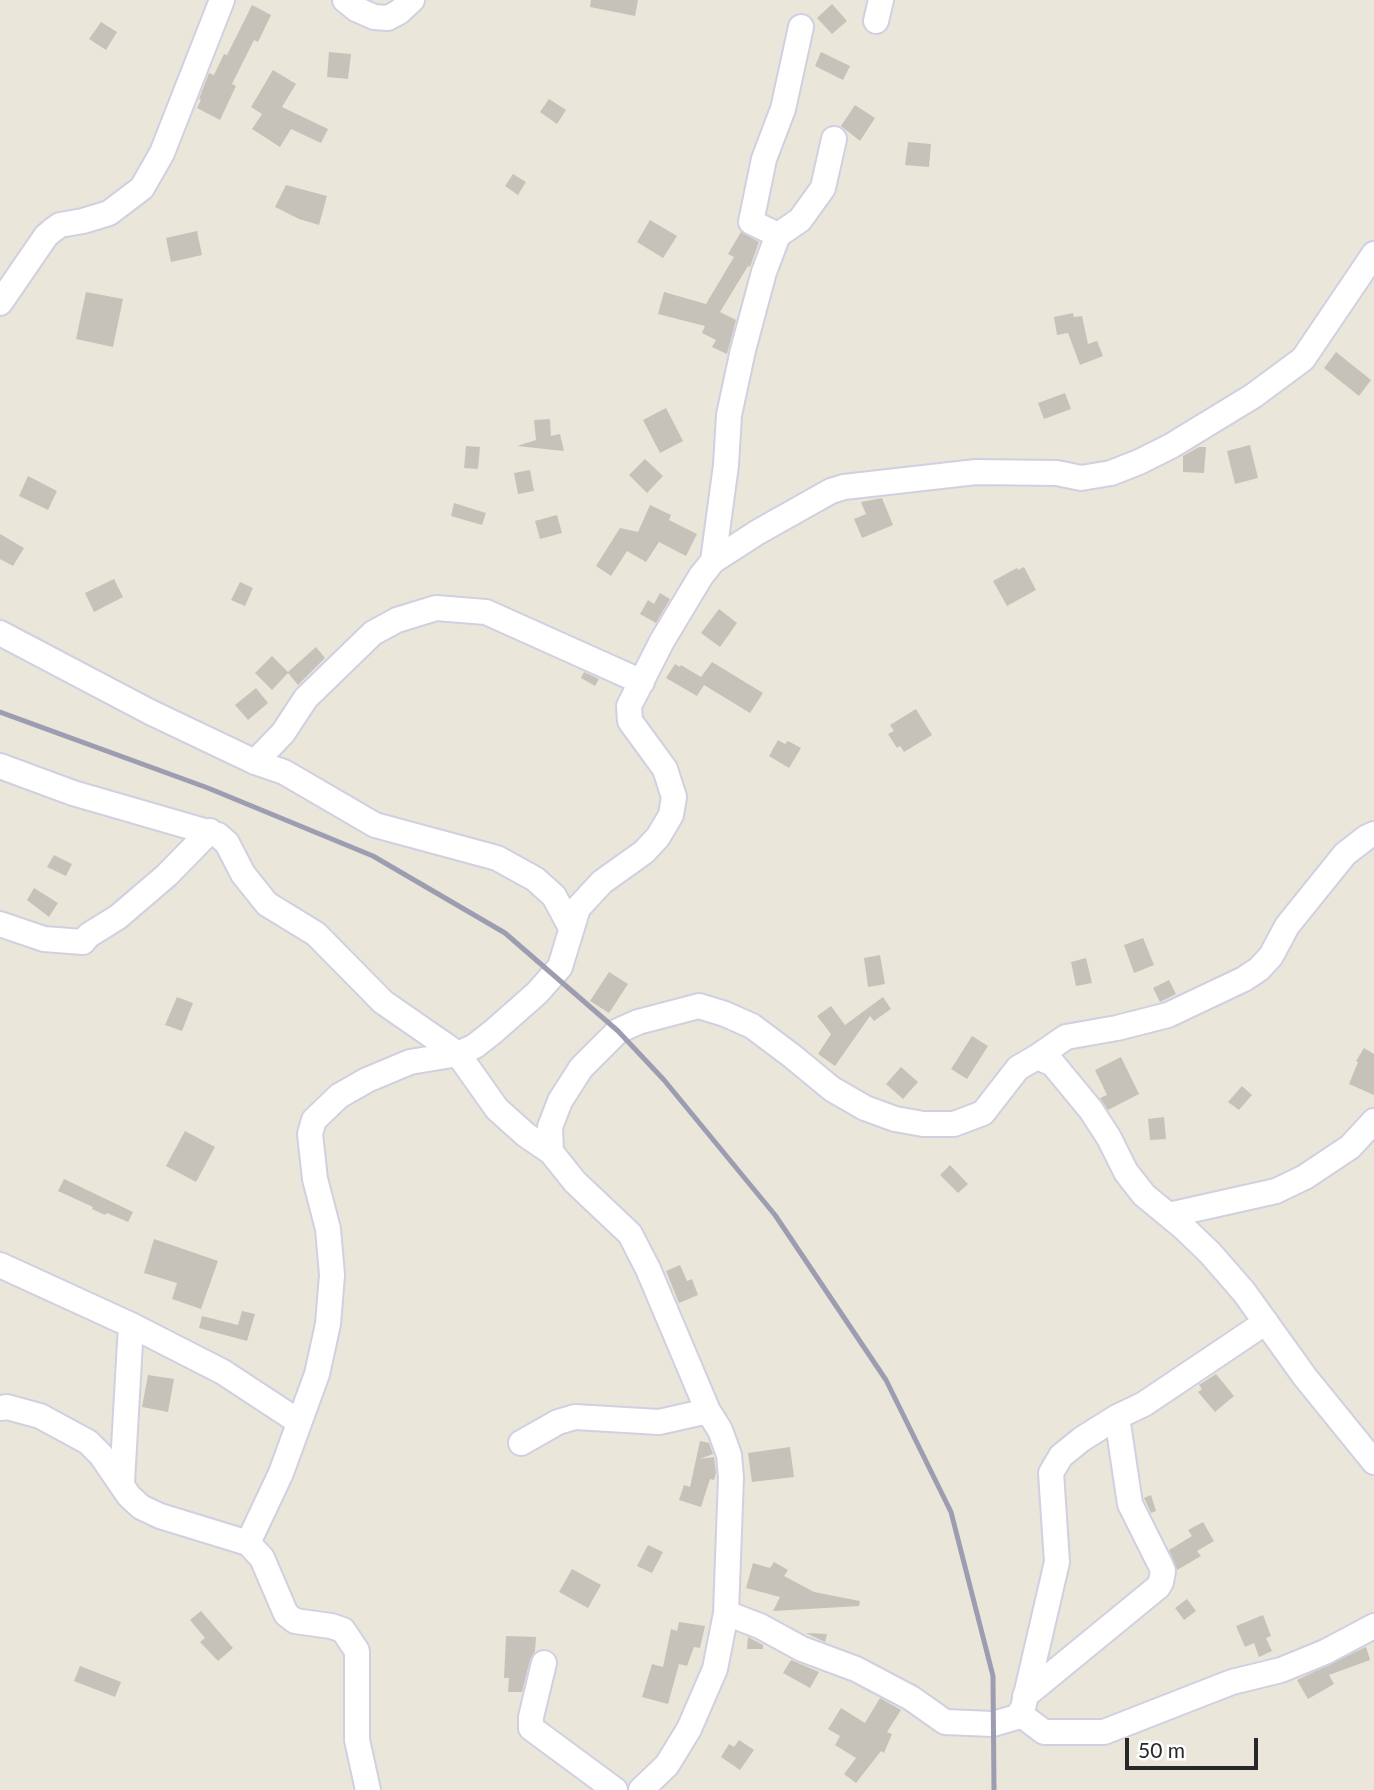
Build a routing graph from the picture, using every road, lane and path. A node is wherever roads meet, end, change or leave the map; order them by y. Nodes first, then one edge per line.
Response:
1 (222, 0) edge
2 (345, 0) edge
3 (412, 0) edge
4 (802, 27) dead end
5 (834, 139) dead end
6 (778, 235) junction
7 (1374, 254) edge
8 (0, 303) edge
9 (713, 561) junction
10 (0, 633) edge
11 (642, 682) junction
12 (255, 762) junction
13 (0, 766) edge
14 (209, 831) junction
15 (1374, 834) edge
16 (0, 924) edge
17 (570, 928) junction
18 (458, 1055) junction
19 (1037, 1057) junction
20 (1374, 1121) edge
21 (551, 1152) junction
22 (1169, 1215) junction
23 (0, 1265) edge
24 (1266, 1322) junction
25 (131, 1325) junction
26 (0, 1408) edge
27 (708, 1410) junction
28 (1117, 1417) junction
29 (299, 1422) junction
30 (521, 1443) dead end
31 (1374, 1462) edge
32 (122, 1482) junction
33 (248, 1543) junction
34 (726, 1613) junction
35 (1374, 1626) edge
36 (544, 1663) dead end
37 (1023, 1705) junction
38 (368, 1790) edge
39 (615, 1790) edge
40 (641, 1790) edge

1 - 8 street
2 - 3 street
4 - 6 street
5 - 6 street
6 - 9 street
7 - 9 street
9 - 11 street
10 - 12 street
11 - 12 street
11 - 17 street
12 - 17 street
13 - 14 street
14 - 16 street
14 - 18 street
15 - 19 street
17 - 18 street
18 - 21 street
18 - 29 street
19 - 21 street
19 - 22 street
20 - 22 street
21 - 27 street
22 - 24 street
23 - 25 street
24 - 28 street
24 - 31 street
25 - 29 street
25 - 32 street
26 - 32 street
27 - 30 street
27 - 34 street
28 - 37 street
28 - 37 street
29 - 33 street
32 - 33 street
33 - 38 street
34 - 37 street
34 - 40 street
35 - 37 street
36 - 39 street

